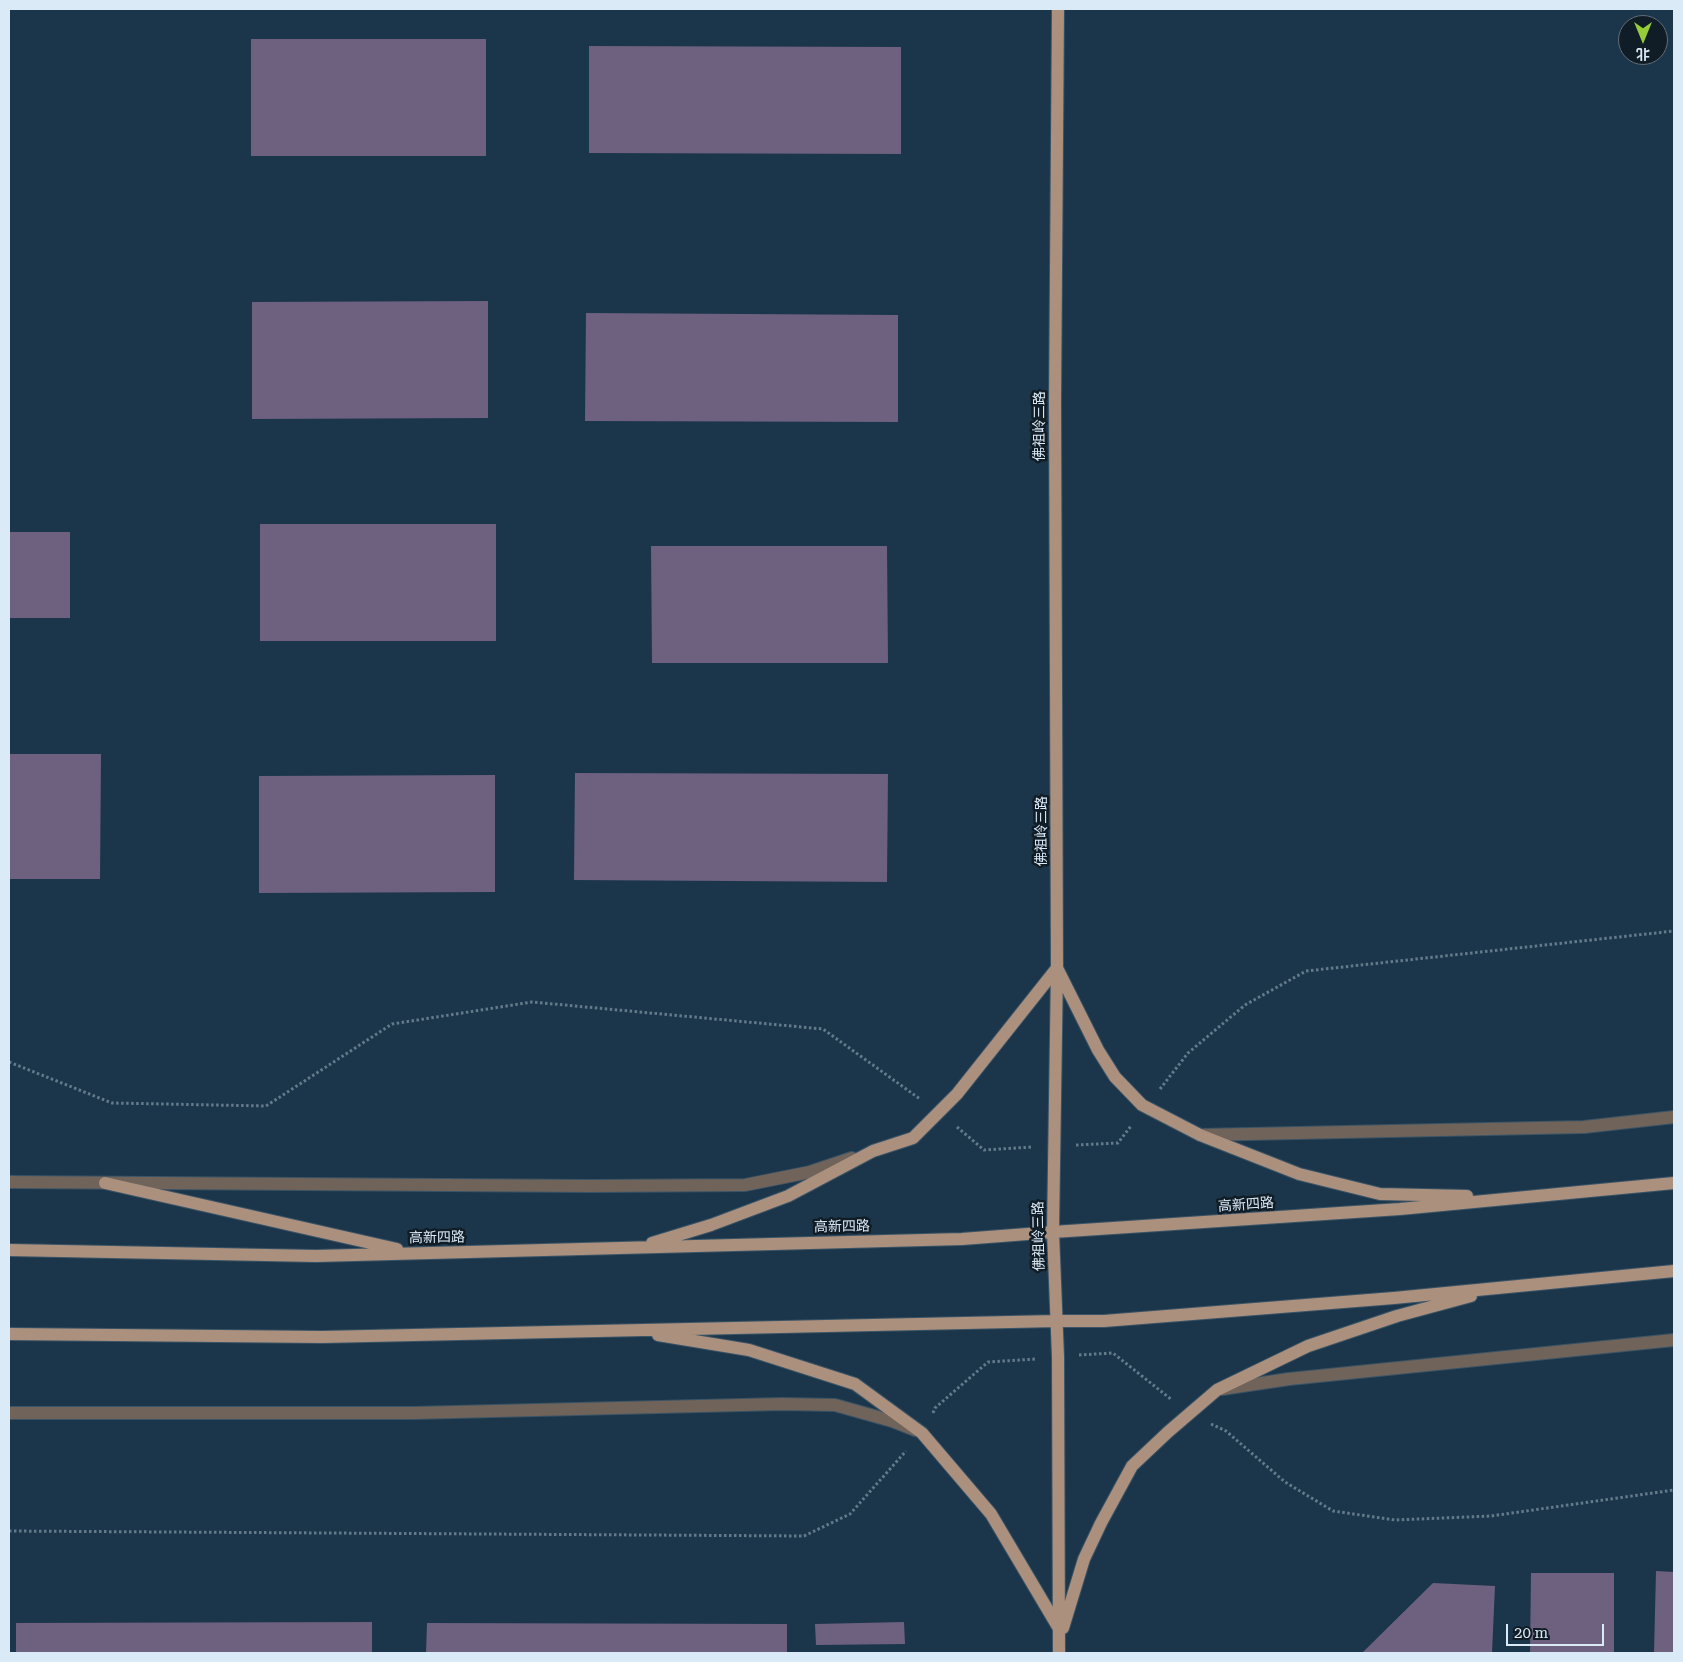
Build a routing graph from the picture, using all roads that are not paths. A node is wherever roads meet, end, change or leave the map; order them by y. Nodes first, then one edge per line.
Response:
1 (1058, 9) edge
2 (1057, 968) junction
3 (1674, 1117) edge
4 (1200, 1135) junction
5 (873, 1151) junction
6 (9, 1182) edge
7 (104, 1183) junction
8 (1674, 1184) edge
9 (1532, 1197) junction
10 (1053, 1232) junction
11 (635, 1248) junction
12 (9, 1250) edge
13 (417, 1254) junction
14 (1674, 1271) edge
15 (1504, 1287) junction
16 (1056, 1321) junction
17 (628, 1330) junction
18 (9, 1334) edge
19 (1674, 1340) edge
20 (1217, 1390) junction
21 (9, 1413) edge
22 (922, 1433) junction
23 (1059, 1641) edge

1 - 2 main road, 佛祖岭三路
2 - 4 main road
2 - 5 main road
2 - 10 main road, 佛祖岭三路
3 - 4 lane
4 - 9 main road
5 - 7 lane
5 - 11 main road
6 - 7 lane
7 - 13 main road
8 - 9 main road, 高新四路
9 - 10 main road, 高新四路
10 - 11 main road, 高新四路
10 - 16 main road, 佛祖岭三路
11 - 13 main road, 高新四路
12 - 13 main road, 高新四路
14 - 15 main road
15 - 16 main road
15 - 20 main road
16 - 17 main road
16 - 23 main road, 佛祖岭三路
17 - 18 main road
17 - 22 main road
19 - 20 lane
20 - 23 main road
21 - 22 lane
22 - 23 main road

